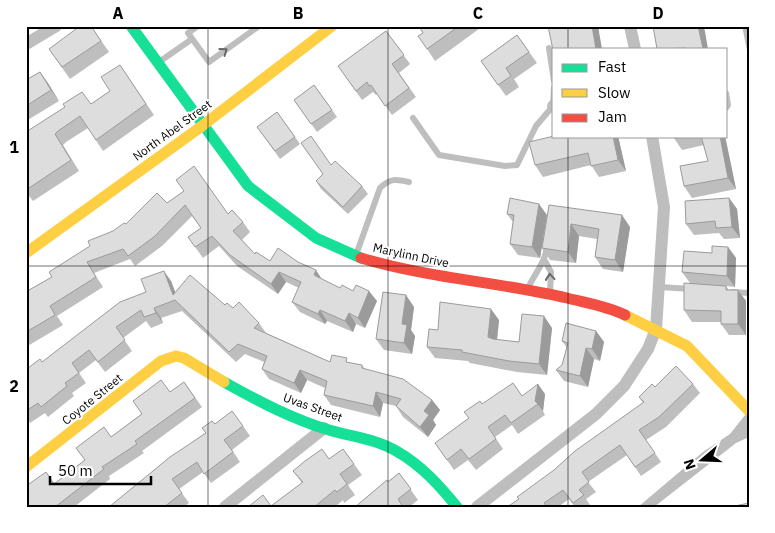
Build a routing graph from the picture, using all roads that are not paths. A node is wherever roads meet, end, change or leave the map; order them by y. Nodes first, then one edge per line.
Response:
1 (56, 26) edge
2 (132, 26) edge
3 (198, 26) edge
4 (259, 26) edge
5 (332, 26) edge
6 (630, 26) edge
7 (192, 39) junction
8 (26, 44) edge
9 (549, 48) edge
10 (635, 48) edge
11 (158, 63) junction
12 (552, 68) edge
13 (552, 108) edge
14 (413, 118) dead end
15 (202, 126) junction
16 (652, 138) edge
17 (409, 182) dead end
18 (549, 234) edge
19 (26, 253) edge
20 (355, 256) junction
21 (545, 261) junction
22 (659, 287) junction
23 (528, 290) junction
24 (704, 290) edge
25 (722, 291) edge
26 (749, 293) edge
27 (550, 294) junction
28 (656, 329) junction
29 (176, 356) joint
30 (747, 409) edge
31 (324, 428) junction
32 (26, 468) edge
33 (225, 507) edge
34 (457, 507) edge
35 (477, 507) edge

1 - 8 street
2 - 11 street, Marylinn Drive
3 - 7 lane
7 -> 4 lane
5 - 15 street, North Abel Street
6 - 10 street
7 - 11 lane
9 - 12 lane
11 - 15 street, Marylinn Drive
13 - 14 lane
15 - 19 street, North Abel Street
15 - 20 street, Marylinn Drive
16 - 22 street
17 - 20 lane
18 - 21 lane
20 - 23 street, Marylinn Drive
21 - 23 lane
27 -> 21 lane
22 - 24 lane
22 - 28 street
23 - 27 street, Marylinn Drive
25 - 26 lane
27 - 28 street, Marylinn Drive
28 - 30 street, Marylinn Drive
28 - 35 street
29 - 31 street, Uvas Street
29 - 32 street, Coyote Street
31 - 33 street
31 - 34 street, Uvas Street

